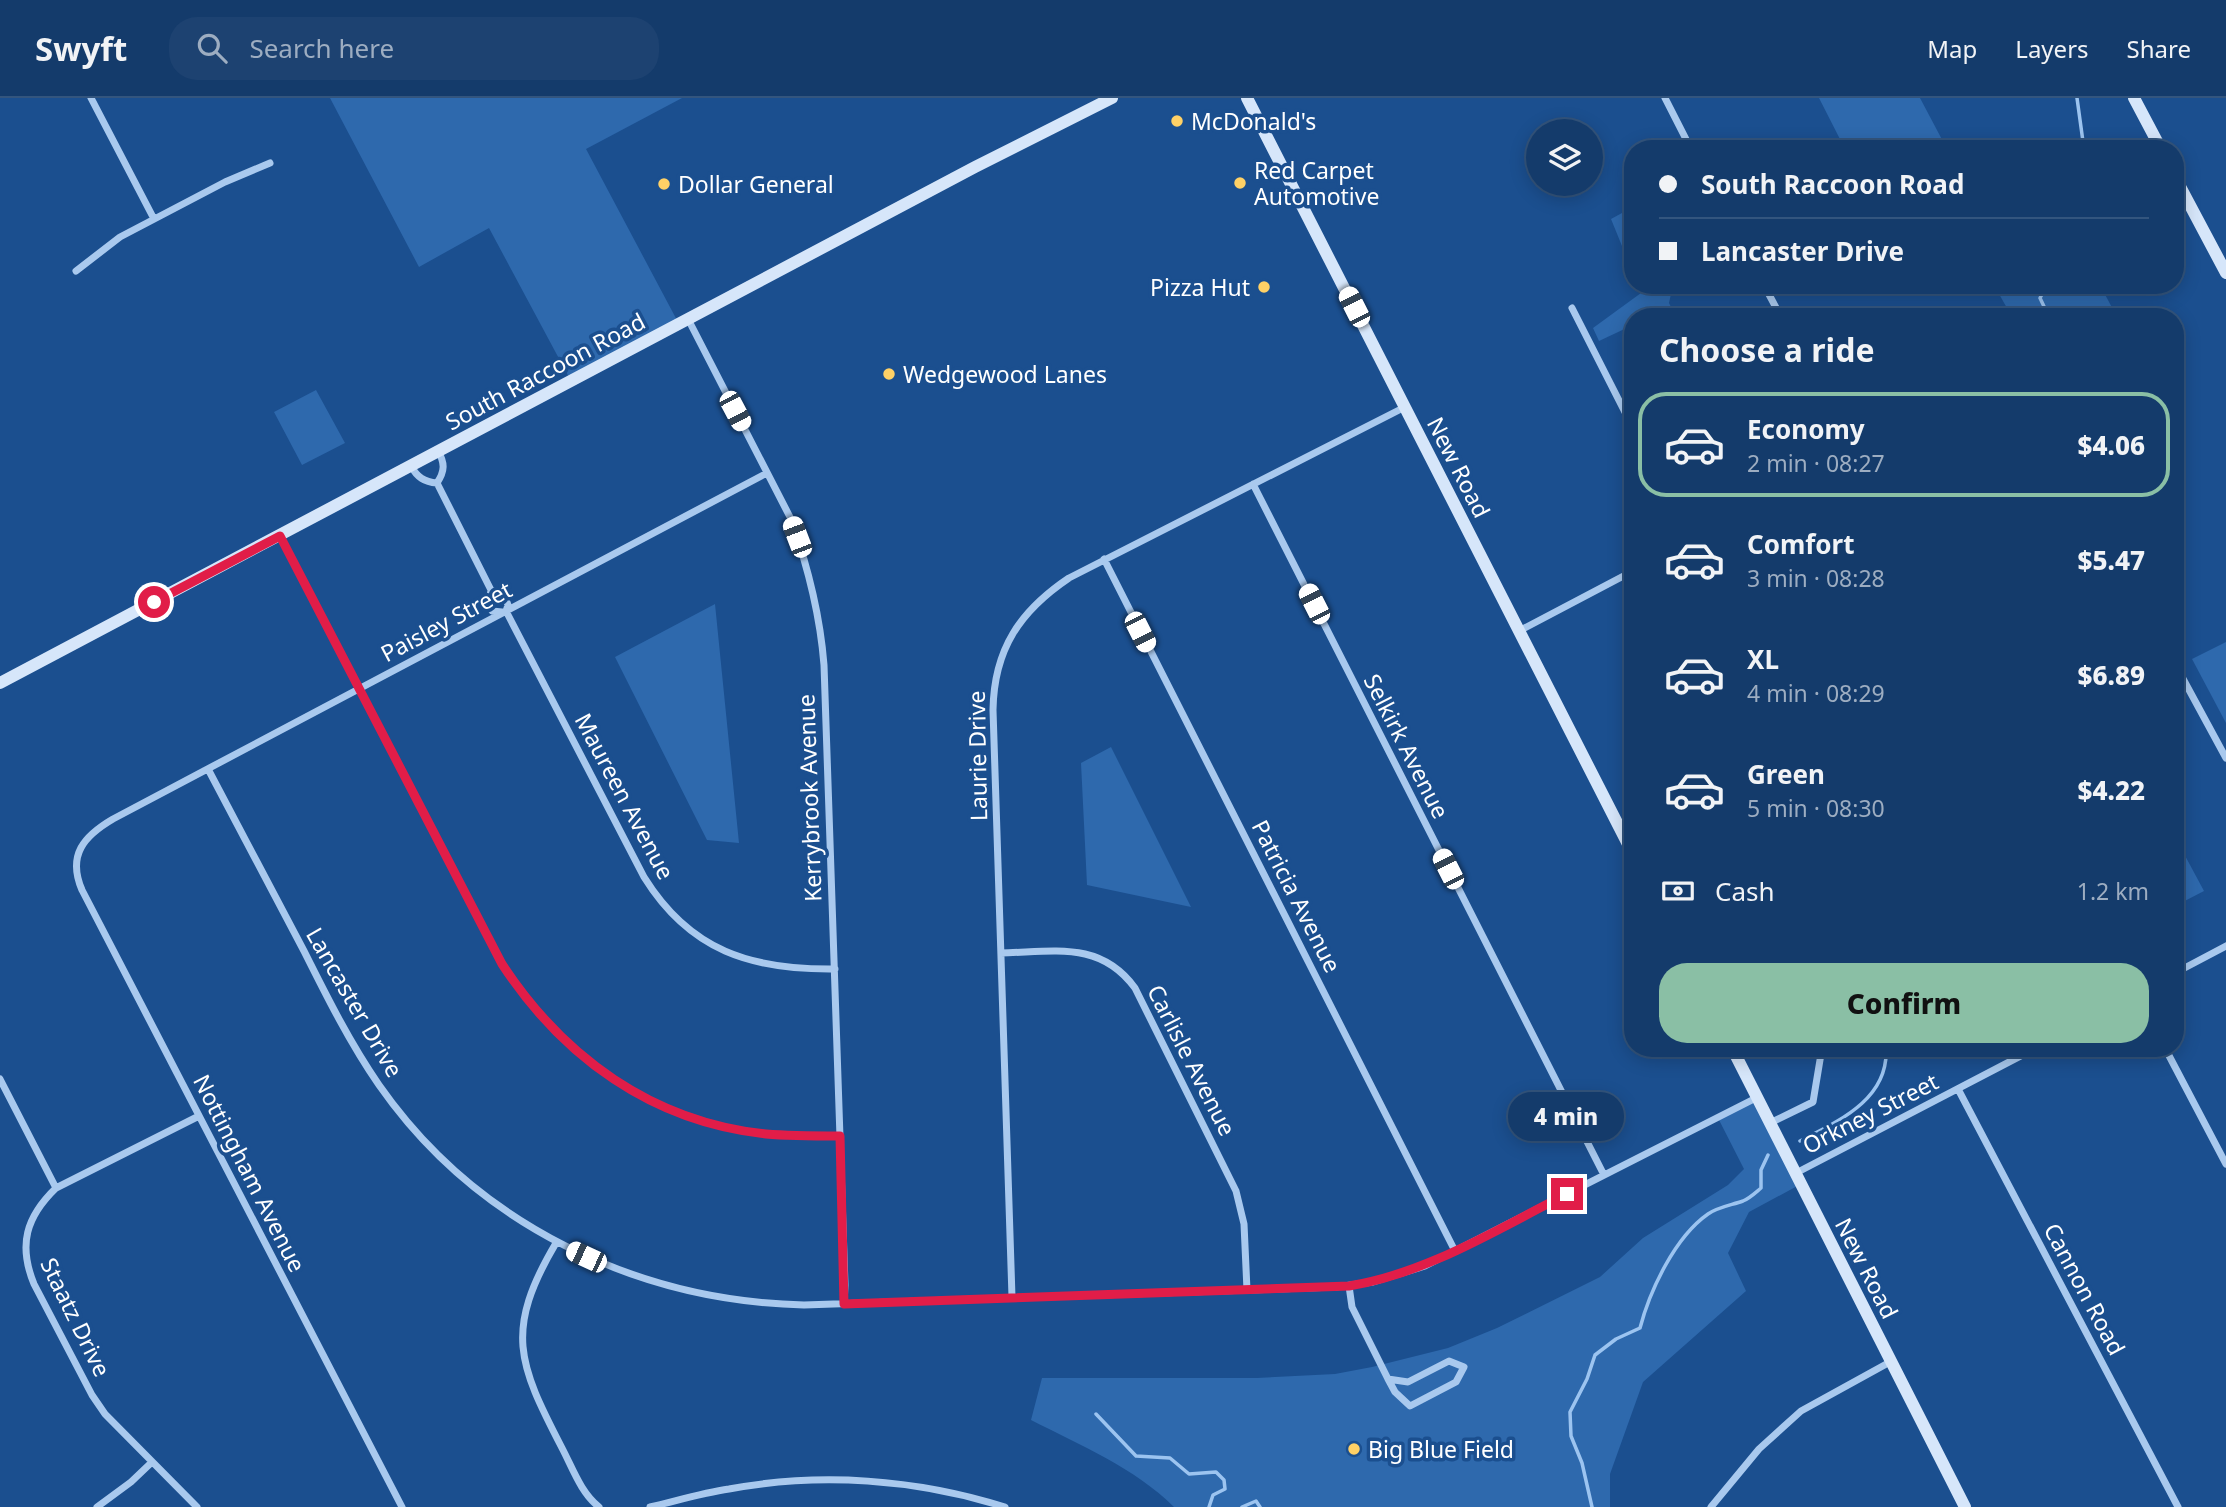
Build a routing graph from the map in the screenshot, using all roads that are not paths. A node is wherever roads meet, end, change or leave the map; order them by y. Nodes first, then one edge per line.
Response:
1 (91, 98) edge
2 (1112, 98) edge
3 (1247, 98) edge
4 (1665, 98) edge
5 (2134, 98) edge
6 (1686, 140) edge
7 (2156, 140) edge
8 (270, 163) dead end
9 (2184, 194) edge
10 (154, 219) junction
11 (76, 271) dead end
12 (2226, 273) edge
13 (1572, 308) dead end
14 (688, 319) junction
15 (1405, 407) junction
16 (1624, 410) edge
17 (438, 451) junction
18 (411, 466) junction
19 (767, 473) junction
20 (437, 483) junction
21 (1252, 484) junction
22 (280, 536) junction
23 (1104, 559) junction
24 (1624, 576) edge
25 (491, 590) junction
26 (506, 611) junction
27 (1519, 631) junction
28 (2184, 681) edge
29 (0, 683) edge
30 (358, 689) junction
31 (2226, 758) edge
32 (208, 769) junction
33 (1624, 836) edge
34 (78, 854) joint
35 (2226, 946) edge
36 (1001, 953) junction
37 (835, 969) junction
38 (2184, 969) edge
39 (1736, 1057) edge
40 (1820, 1057) edge
41 (2019, 1057) edge
42 (2170, 1057) edge
43 (0, 1079) edge
44 (1958, 1089) junction
45 (1756, 1098) junction
46 (199, 1116) junction
47 (1770, 1123) junction
48 (840, 1136) junction
49 (2226, 1164) edge
50 (1796, 1173) junction
51 (1604, 1175) junction
52 (56, 1188) junction
53 (556, 1243) junction
54 (1455, 1251) junction
55 (1349, 1286) junction
56 (1247, 1290) junction
57 (1012, 1297) junction
58 (844, 1304) junction
59 (1891, 1362) junction
60 (1388, 1379) junction
61 (152, 1462) junction
62 (97, 1507) edge
63 (197, 1507) edge
64 (402, 1507) edge
65 (600, 1507) edge
66 (650, 1507) edge
67 (1005, 1507) edge
68 (1711, 1507) edge
69 (1965, 1507) edge
70 (2178, 1507) edge

1 - 10 street
2 - 14 street, South Raccoon Road
3 - 15 street, New Road
4 - 6 street
5 - 7 street
8 - 10 street
9 - 12 street
10 - 11 street
13 - 16 street
14 - 17 street, South Raccoon Road
14 - 19 street, Kerrybrook Avenue
15 - 21 street, Laurie Drive
15 - 27 street, New Road
17 - 18 street, South Raccoon Road
17 - 20 street
18 - 20 street
18 - 22 street, South Raccoon Road
19 - 26 street, Paisley Street
19 - 37 street, Kerrybrook Avenue
20 - 25 street
21 - 23 street, Laurie Drive
21 - 51 street, Selkirk Avenue
22 - 29 street, South Raccoon Road
22 - 30 street
23 - 36 street, Laurie Drive
23 - 54 street, Patricia Avenue
24 - 27 street
25 - 26 street
25 - 26 street
26 - 30 street, Paisley Street
26 - 37 street, Maureen Avenue
27 - 33 street, New Road
28 - 31 street
30 - 32 street, Paisley Street
30 - 48 street
32 - 34 street, Paisley Street
32 - 53 street, Lancaster Drive
34 - 46 street, Nottingham Avenue
35 - 38 street
36 - 56 street, Carlisle Avenue
36 - 57 street, Laurie Drive
37 - 48 street, Kerrybrook Avenue
39 - 45 street, New Road
40 - 47 street
41 - 44 street, Orkney Street
42 - 49 street
43 - 52 street
44 - 50 street, Orkney Street
44 - 70 street, Cannon Road
45 - 47 street, New Road
45 - 51 street, Lancaster Drive
46 - 52 street, Staatz Drive
46 - 64 street, Nottingham Avenue
47 - 50 street, New Road
48 - 58 street, Kerrybrook Avenue
50 - 59 street, New Road
51 - 54 street, Lancaster Drive
52 - 61 street, Staatz Drive
53 - 58 street, Lancaster Drive
53 - 65 street
54 - 55 street, Lancaster Drive
55 - 56 street, Lancaster Drive
55 - 60 street
56 - 57 street, Lancaster Drive
57 - 58 street, Lancaster Drive
59 - 68 street
59 - 69 street, New Road
60 - 60 street
61 - 62 street
61 - 63 street, Staatz Drive
66 - 67 street

